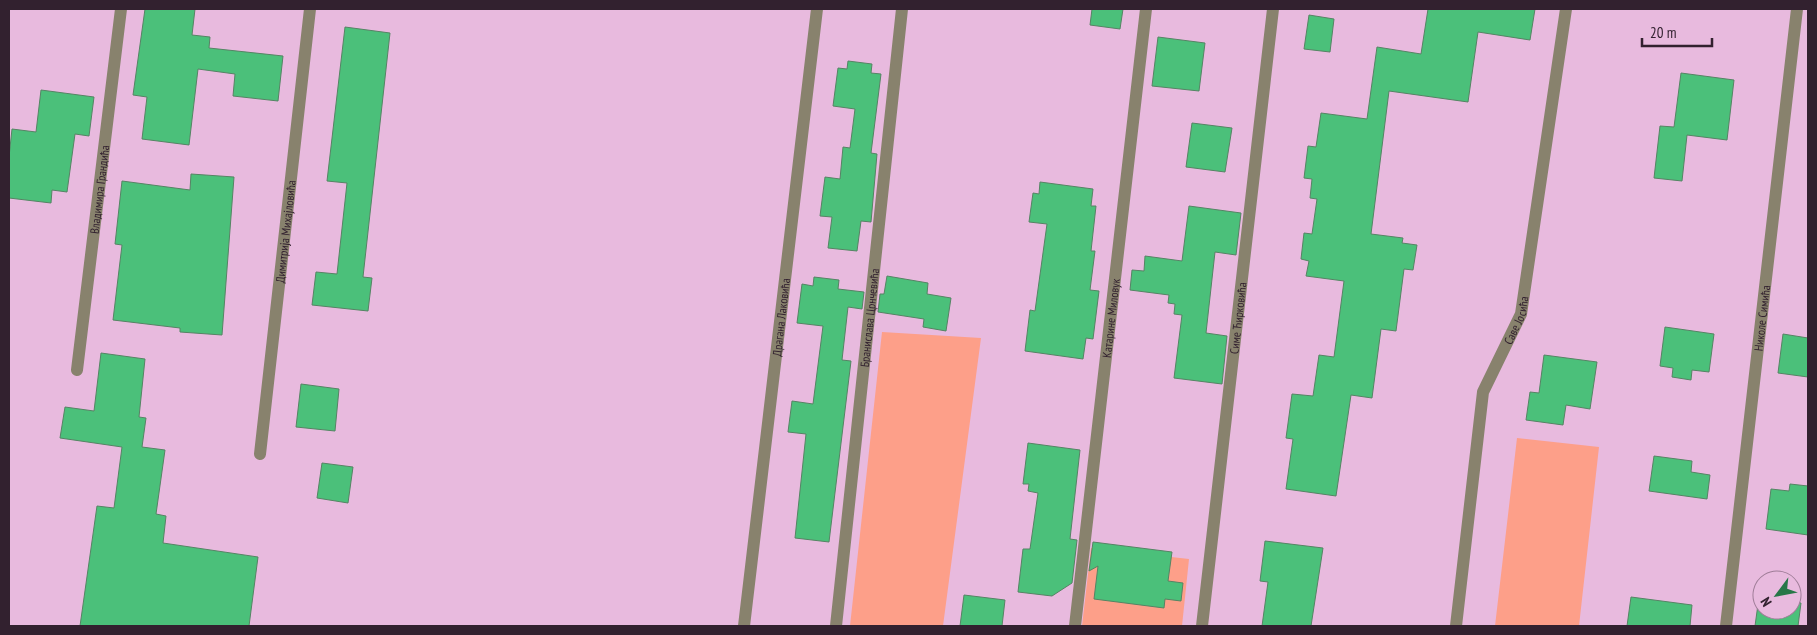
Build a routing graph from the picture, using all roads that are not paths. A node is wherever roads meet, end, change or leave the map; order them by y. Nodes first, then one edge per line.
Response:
1 (121, 9) edge
2 (310, 9) edge
3 (817, 9) edge
4 (902, 9) edge
5 (1146, 9) edge
6 (1273, 9) edge
7 (1566, 9) edge
8 (1797, 9) edge
9 (77, 370) dead end
10 (260, 454) dead end
11 (744, 626) edge
12 (836, 626) edge
13 (1075, 626) edge
14 (1202, 626) edge
15 (1456, 626) edge
16 (1726, 626) edge

1 - 9 street, Владимира Грандића
2 - 10 street, Димитрија Михајловића
3 - 11 street, Драгана Лаковића
4 - 12 street, Бранислава Црнчевића
5 - 13 street, Катарине Миловук
6 - 14 street, Симе Ћирковића
7 - 15 street, Саве Јосића
8 - 16 street, Николе Симића

